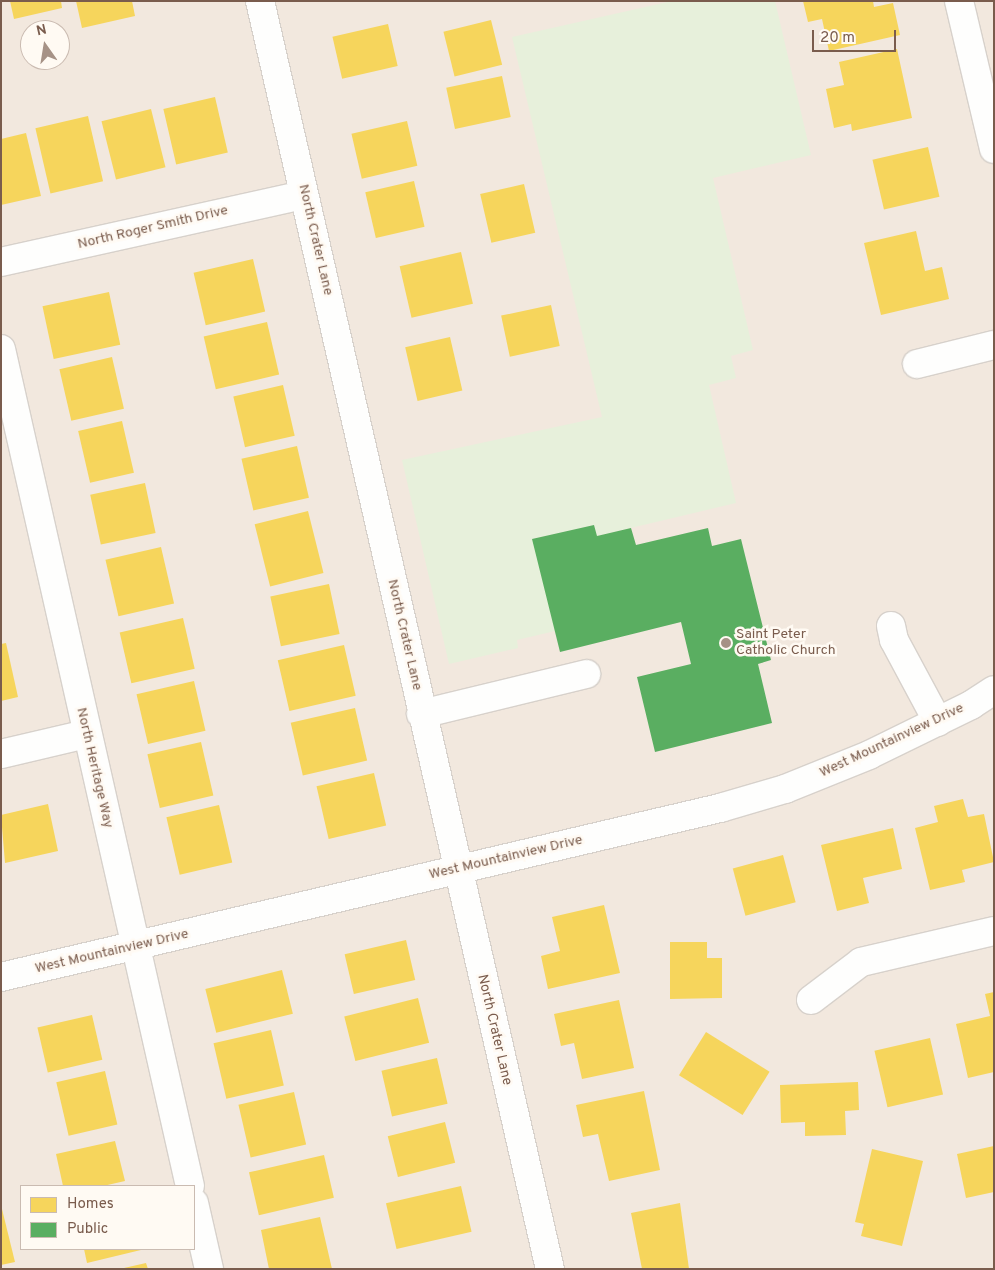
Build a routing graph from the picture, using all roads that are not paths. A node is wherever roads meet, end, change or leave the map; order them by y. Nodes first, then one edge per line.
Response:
1 (260, 1) edge
2 (959, 1) edge
3 (994, 149) edge
4 (304, 195) junction
5 (1, 262) edge
6 (994, 345) edge
7 (1, 349) edge
8 (917, 364) dead end
9 (891, 626) dead end
10 (586, 674) dead end
11 (994, 690) edge
12 (421, 714) junction
13 (938, 722) junction
14 (86, 734) junction
15 (1, 754) edge
16 (456, 869) junction
17 (994, 932) edge
18 (136, 946) junction
19 (1, 978) edge
20 (812, 1000) dead end
21 (190, 1185) edge
22 (195, 1206) edge
23 (209, 1269) edge
24 (550, 1269) edge

1 - 4 street, North Crater Lane
2 - 3 street
4 - 5 street, North Roger Smith Drive
4 - 12 street, North Crater Lane
6 - 8 street
7 - 14 street, North Heritage Way
9 - 13 street
10 - 12 street
11 - 13 street, West Mountainview Drive
12 - 16 street, North Crater Lane
13 - 16 street, West Mountainview Drive
14 - 15 street
14 - 18 street, North Heritage Way
16 - 18 street, West Mountainview Drive
16 - 24 street, North Crater Lane
17 - 20 street
18 - 19 street, West Mountainview Drive
18 - 21 street, North Heritage Way
22 - 23 street

